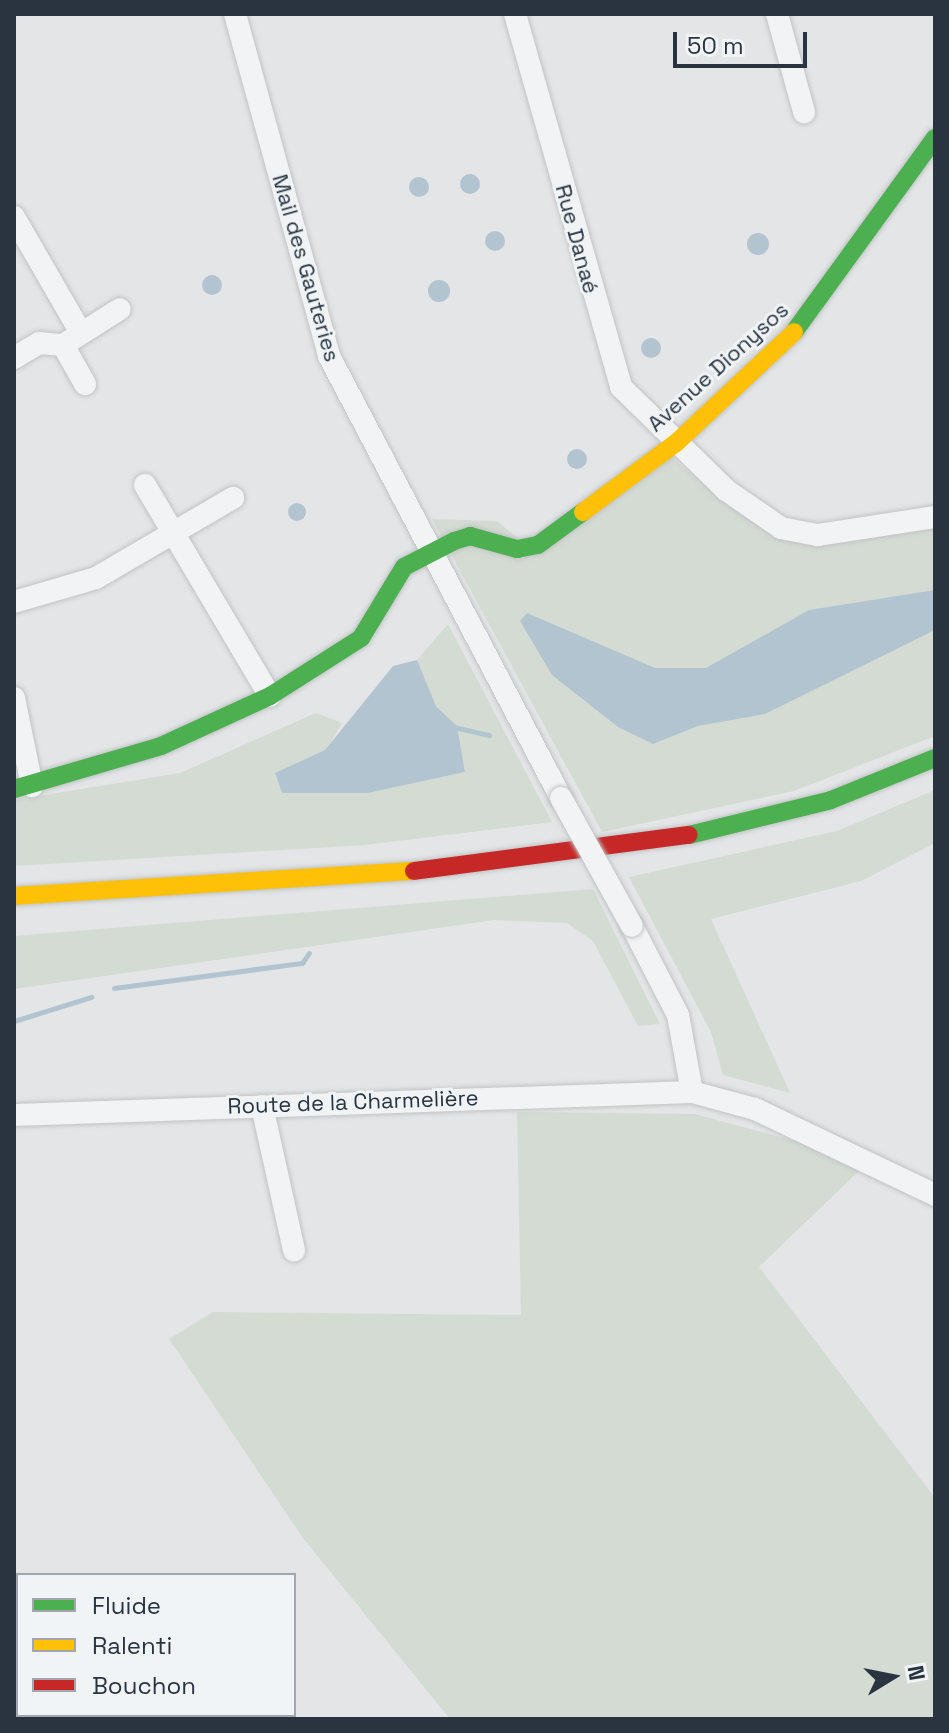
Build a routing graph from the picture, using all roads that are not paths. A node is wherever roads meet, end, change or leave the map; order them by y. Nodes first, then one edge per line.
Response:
1 (235, 14) edge
2 (515, 14) edge
3 (777, 14) edge
4 (804, 112) dead end
5 (935, 138) edge
6 (14, 217) edge
7 (120, 309) dead end
8 (72, 339) junction
9 (14, 358) edge
10 (85, 384) dead end
11 (676, 443) junction
12 (145, 485) dead end
13 (233, 498) dead end
14 (935, 517) edge
15 (172, 533) junction
16 (432, 555) junction
17 (14, 602) edge
18 (270, 696) junction
19 (14, 698) edge
20 (935, 758) edge
21 (23, 787) edge
22 (382, 875) junction
23 (14, 896) edge
24 (14, 911) edge
25 (692, 1092) junction
26 (262, 1106) junction
27 (14, 1115) edge
28 (935, 1195) edge
29 (294, 1250) dead end

1 - 16 street, Mail des Gauteries
2 - 11 street, Rue Danaé
3 - 4 street
5 - 11 main road, Avenue Dionysos
6 - 8 street
7 - 8 street
8 - 9 street
8 - 10 street
11 - 14 street, Rue Danaé
11 - 16 main road, Avenue Dionysos
12 - 15 street
13 - 15 street
15 - 17 street
15 - 18 street
16 - 18 main road, Avenue Dionysos
16 - 25 street, Mail des Gauteries, bridge
18 - 21 main road, Avenue Dionysos
19 - 21 street
20 - 22 main road
22 - 23 main road
22 - 24 main road
25 - 26 street, Route de la Charmelière
25 - 28 street, Route de la Charmelière
26 - 27 street, Route de la Charmelière
26 - 29 street

